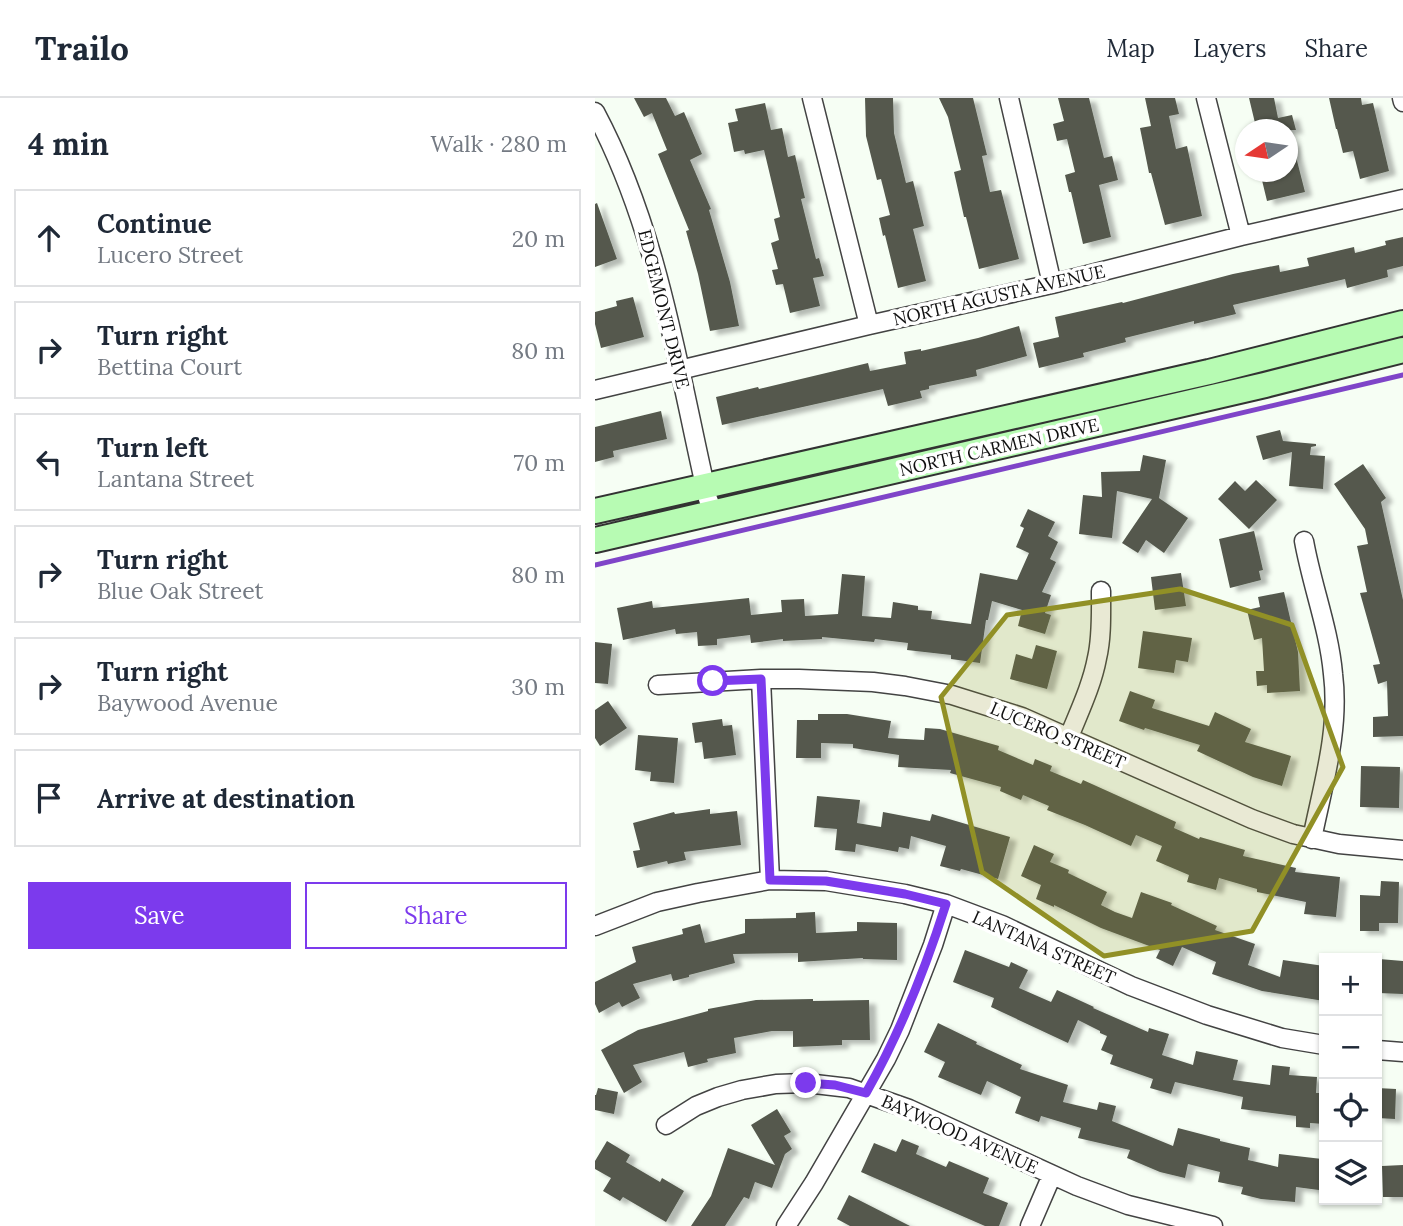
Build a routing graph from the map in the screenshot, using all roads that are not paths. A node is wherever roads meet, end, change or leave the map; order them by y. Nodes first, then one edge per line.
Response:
1 (812, 98) edge
2 (1009, 98) edge
3 (1206, 98) edge
4 (595, 112) edge
5 (1403, 199) edge
6 (1241, 236) junction
7 (1052, 284) junction
8 (1403, 323) edge
9 (869, 325) junction
10 (1403, 350) edge
11 (680, 369) junction
12 (595, 390) edge
13 (705, 485) junction
14 (595, 511) edge
15 (713, 512) junction
16 (595, 540) edge
17 (1304, 541) dead end
18 (1101, 591) dead end
19 (761, 679) junction
20 (658, 685) dead end
21 (1069, 737) junction
22 (1312, 839) junction
23 (1403, 850) edge
24 (770, 880) junction
25 (946, 904) junction
26 (595, 926) edge
27 (1319, 1044) edge
28 (1382, 1050) edge
29 (1403, 1052) edge
30 (866, 1093) junction
31 (666, 1125) dead end
32 (1052, 1175) junction
33 (786, 1226) edge
34 (1030, 1226) edge
35 (1213, 1226) edge

1 - 9 street
2 - 7 street
3 - 6 street
4 - 11 street, EDGEMONT DRIVE
5 - 6 street, NORTH AGUSTA AVENUE
6 - 7 street, NORTH AGUSTA AVENUE
7 - 9 street, NORTH AGUSTA AVENUE
8 - 13 main road, NORTH CARMEN DRIVE
9 - 11 street, NORTH AGUSTA AVENUE
10 - 15 main road, NORTH CARMEN DRIVE
11 - 12 street, NORTH AGUSTA AVENUE
11 - 13 street, EDGEMONT DRIVE
13 - 14 main road, NORTH CARMEN DRIVE
13 - 15 street, EDGEMONT DRIVE
15 - 16 main road, NORTH CARMEN DRIVE
17 - 22 street
18 - 21 street
19 - 20 street, LUCERO STREET
19 - 21 street, LUCERO STREET
19 - 24 street
21 - 22 street, LUCERO STREET
22 - 23 street, LUCERO STREET
24 - 25 street, LANTANA STREET
24 - 26 street, LANTANA STREET
25 - 27 street, LANTANA STREET
25 - 30 street
28 - 29 street
30 - 31 street, BAYWOOD AVENUE
30 - 32 street, BAYWOOD AVENUE
30 - 33 street
32 - 34 street
32 - 35 street, BAYWOOD AVENUE

